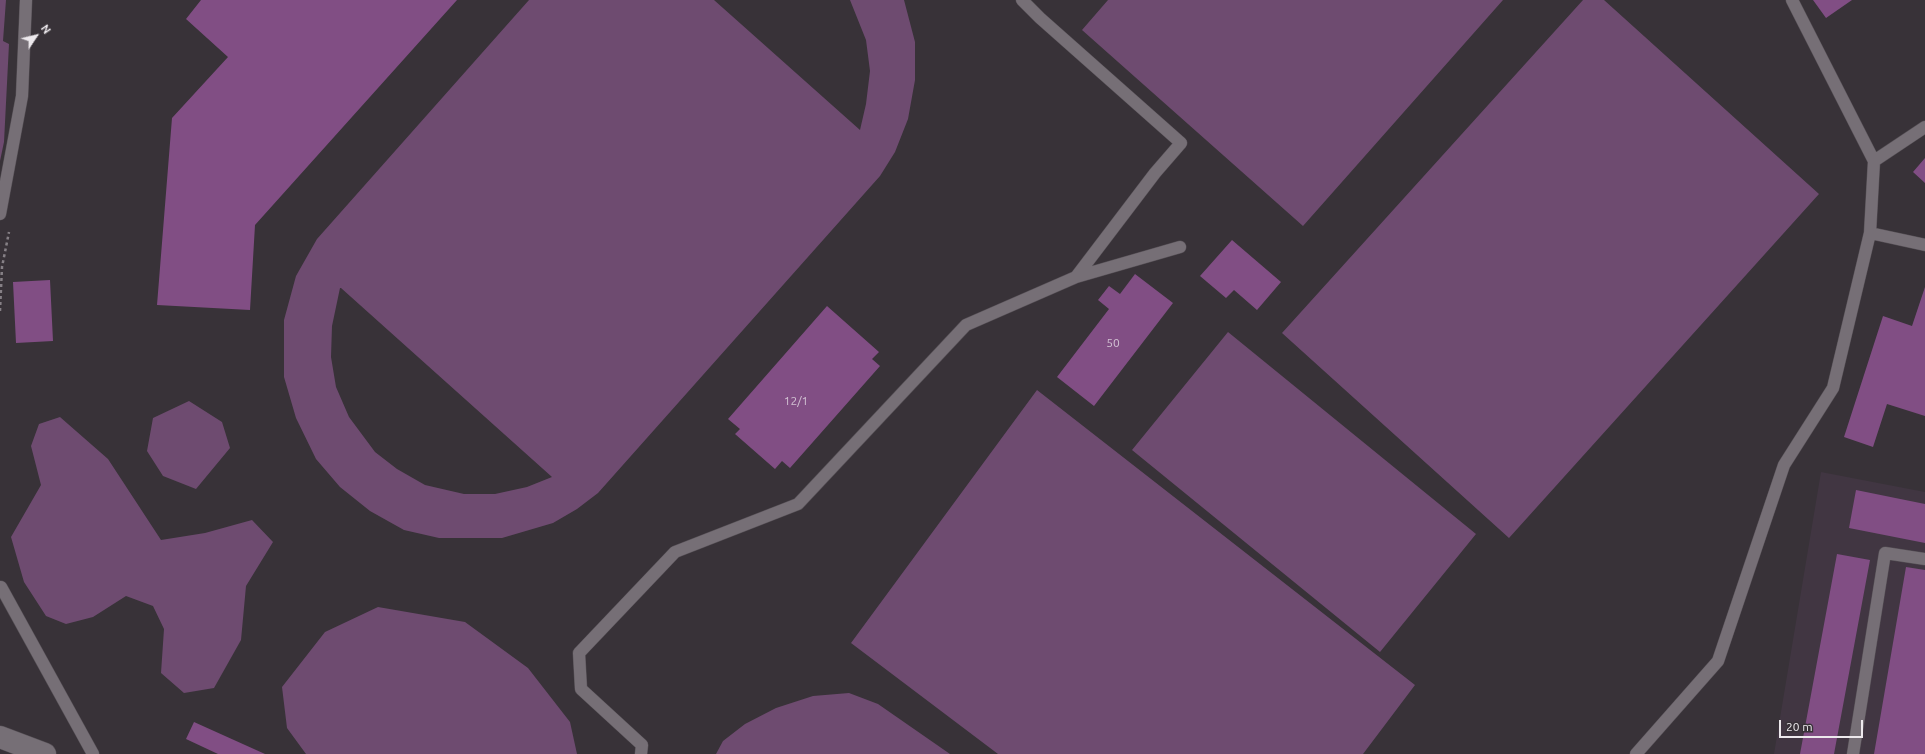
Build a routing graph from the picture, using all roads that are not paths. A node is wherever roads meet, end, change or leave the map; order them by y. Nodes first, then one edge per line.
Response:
1 (26, 0) edge
2 (1022, 0) edge
3 (1792, 0) edge
4 (1925, 127) edge
5 (1874, 161) junction
6 (0, 214) edge
7 (1870, 233) junction
8 (1925, 245) edge
9 (1180, 247) dead end
10 (1076, 277) junction
11 (1925, 560) edge
12 (1, 587) dead end
13 (0, 737) edge
14 (45, 754) edge
15 (93, 754) edge
16 (641, 754) edge
17 (1636, 754) edge
18 (1853, 754) edge

1 - 6 lane
2 - 10 lane
3 - 5 lane
4 - 5 lane
5 - 7 lane
7 - 8 lane
7 - 17 lane
9 - 10 lane
10 - 16 lane
11 - 18 lane
12 - 15 lane
13 - 14 street

